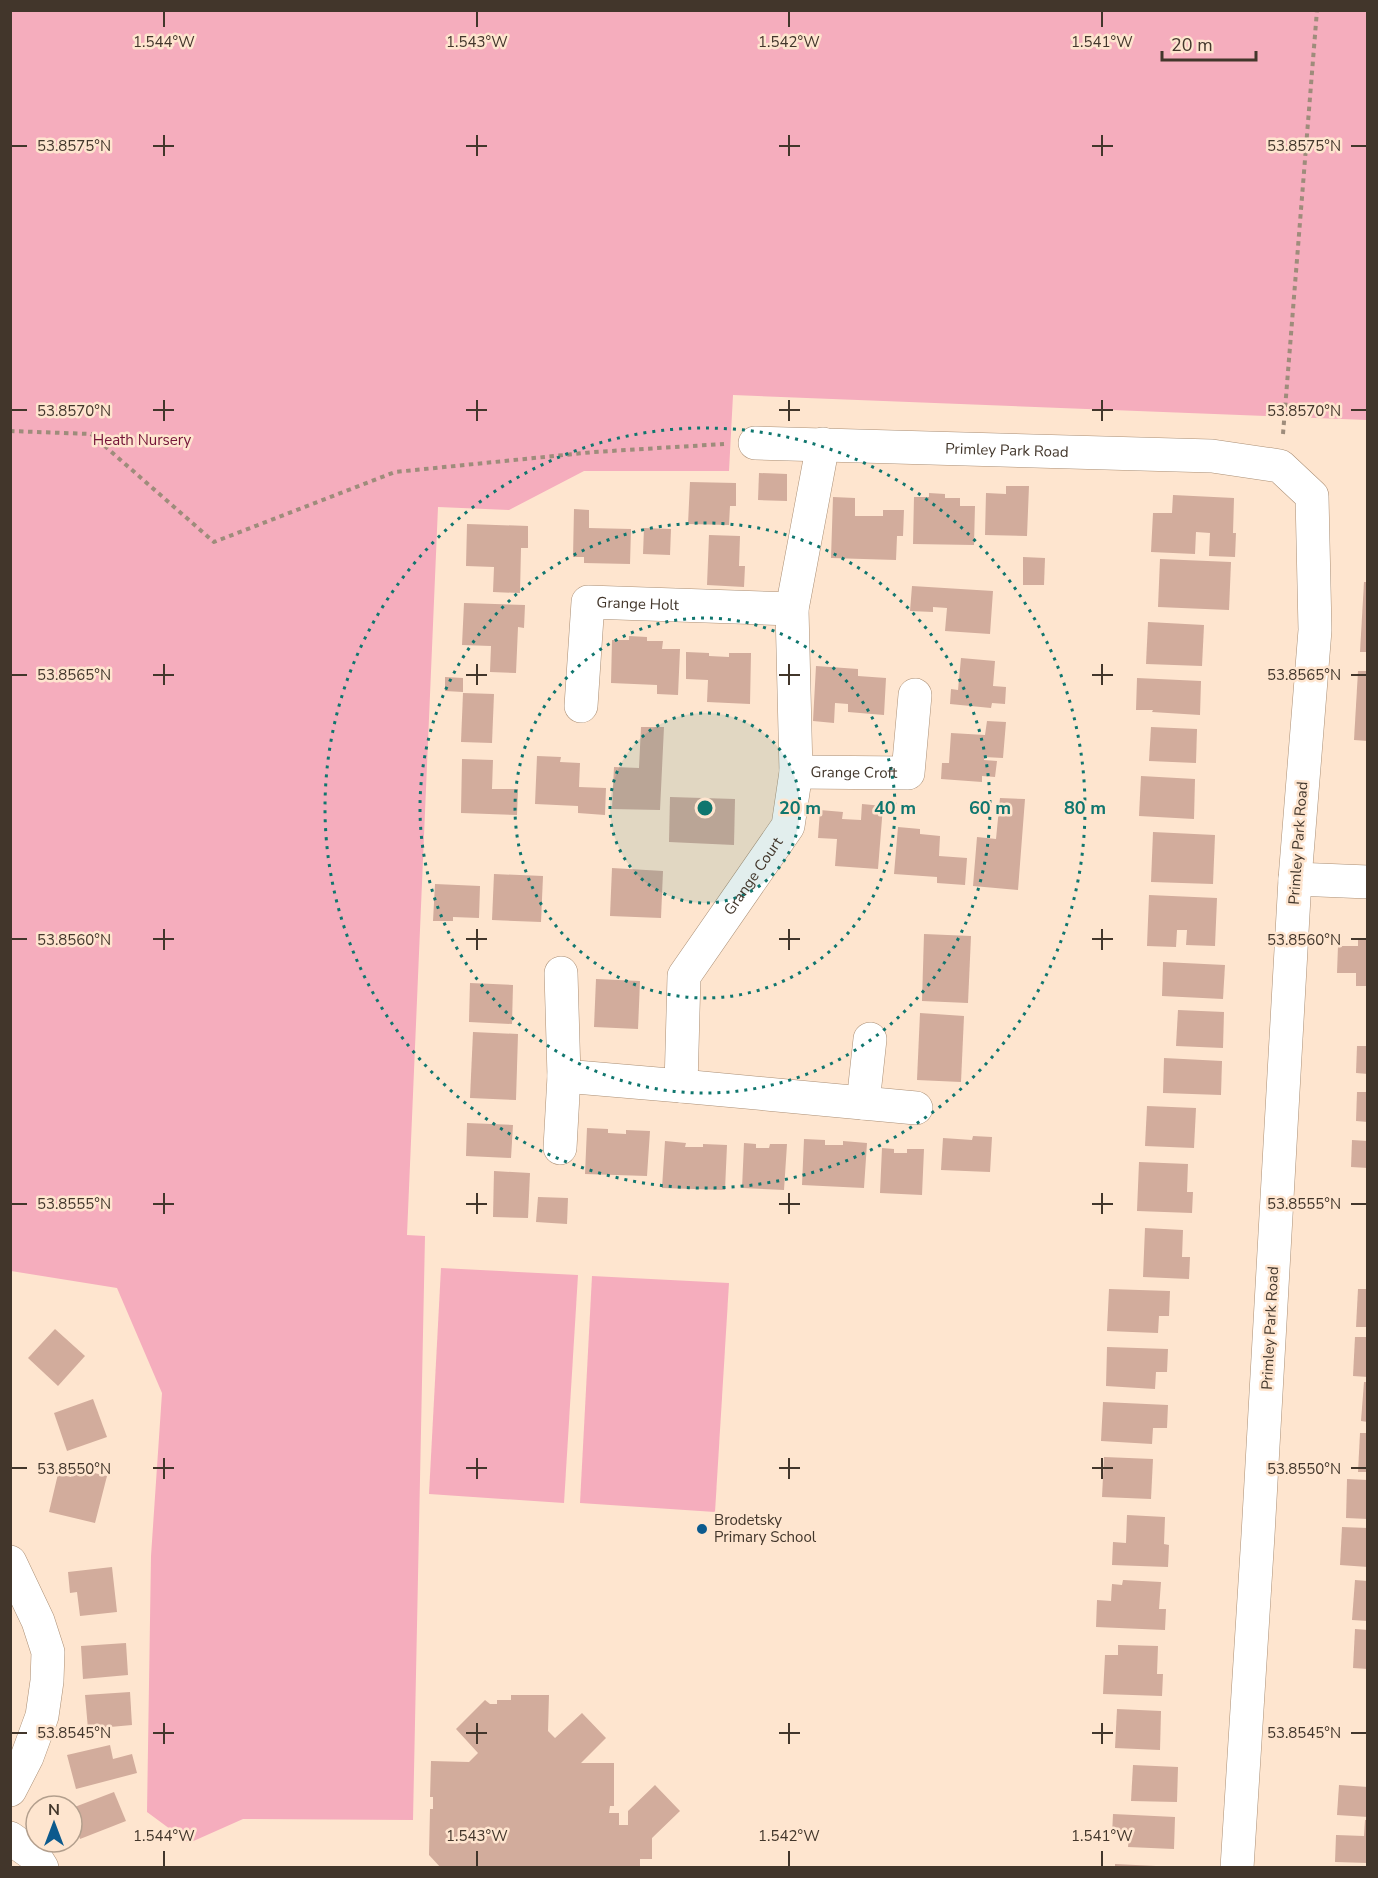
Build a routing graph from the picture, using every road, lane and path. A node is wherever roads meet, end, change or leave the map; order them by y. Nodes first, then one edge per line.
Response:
1 (1317, 10) edge
2 (10, 431) edge
3 (755, 442) joint
4 (823, 444) junction
5 (1280, 466) junction
6 (792, 609) junction
7 (915, 695) dead end
8 (581, 706) dead end
9 (796, 772) junction
10 (1295, 879) junction
11 (1368, 882) edge
12 (561, 973) dead end
13 (870, 1039) dead end
14 (564, 1076) junction
15 (681, 1086) junction
16 (864, 1103) junction
17 (916, 1108) dead end
18 (560, 1148) dead end
19 (10, 1562) edge
20 (10, 1790) edge
21 (10, 1838) edge
22 (42, 1868) edge
23 (1237, 1868) edge

1 - 5 path
2 - 3 path
3 - 4 street, Primley Park Road
4 - 5 street, Primley Park Road
4 - 6 street, Grange Court
5 - 10 street, Primley Park Road
6 - 8 street, Grange Holt
6 - 9 street, Grange Court
7 - 9 street, Grange Croft
9 - 15 street, Grange Court
10 - 11 street
10 - 23 street, Primley Park Road
12 - 14 street
13 - 16 street
14 - 15 street
14 - 18 street
15 - 16 street
16 - 17 street
19 - 20 street
21 - 22 street

